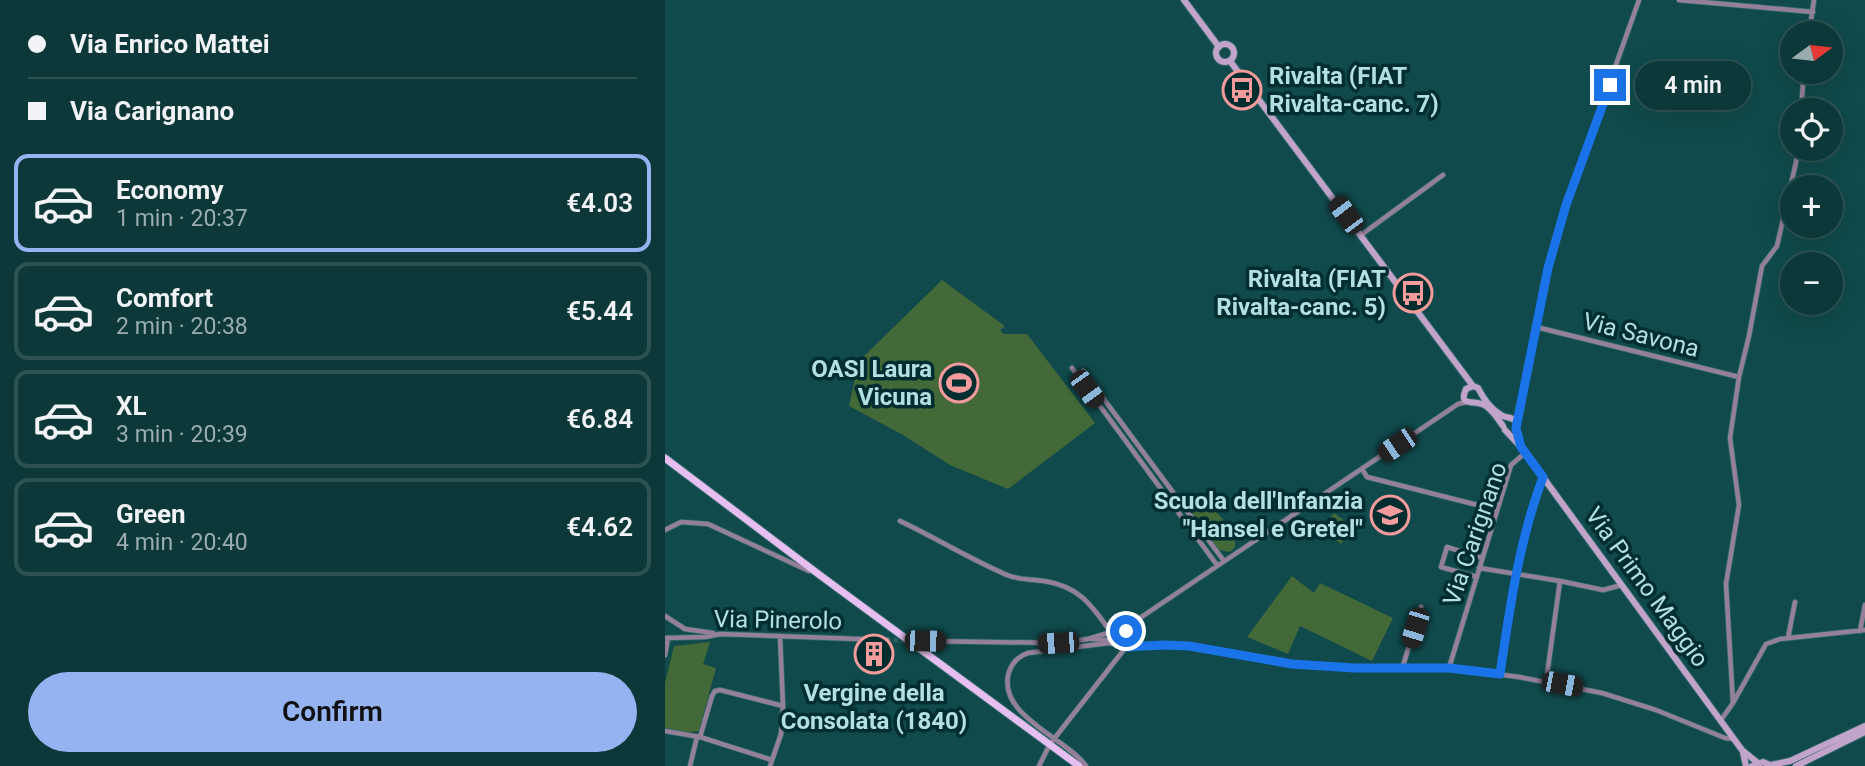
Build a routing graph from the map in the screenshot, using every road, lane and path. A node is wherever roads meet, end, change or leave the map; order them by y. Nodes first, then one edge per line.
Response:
1 (1184, 0) edge
2 (1639, 0) edge
3 (1679, 0) edge
4 (1814, 0) edge
5 (1813, 12) junction
6 (1811, 21) edge
7 (1219, 47) junction
8 (1230, 61) junction
9 (1795, 161) edge
10 (1443, 175) dead end
11 (1361, 234) junction
12 (1536, 327) junction
13 (1072, 368) dead end
14 (1083, 371) dead end
15 (1739, 377) junction
16 (1467, 390) junction
17 (1481, 395) junction
18 (1467, 402) junction
19 (1476, 402) junction
20 (1458, 404) junction
21 (1520, 408) junction
22 (1507, 417) junction
23 (1516, 426) junction
24 (1504, 428) junction
25 (1523, 450) junction
26 (665, 458) edge
27 (1361, 469) junction
28 (1543, 477) junction
29 (1497, 510) junction
30 (900, 521) dead end
31 (665, 530) edge
32 (1482, 558) junction
33 (1224, 561) junction
34 (1217, 565) junction
35 (1479, 568) junction
36 (1515, 574) junction
37 (821, 576) junction
38 (1477, 577) junction
39 (1560, 581) junction
40 (1622, 585) junction
41 (1795, 602) dead end
42 (1865, 605) edge
43 (1421, 607) dead end
44 (665, 617) edge
45 (1863, 631) edge
46 (720, 634) junction
47 (780, 636) junction
48 (1115, 636) junction
49 (667, 638) edge
50 (1788, 638) junction
51 (1088, 639) junction
52 (887, 640) tunnel mouth
53 (925, 641) tunnel mouth
54 (1108, 642) junction
55 (1128, 647) junction
56 (665, 655) edge
57 (1449, 668) junction
58 (1402, 669) junction
59 (1500, 674) junction
60 (1546, 681) junction
61 (1733, 703) junction
62 (783, 706) junction
63 (1721, 720) junction
64 (1865, 726) edge
65 (665, 731) edge
66 (1865, 732) edge
67 (699, 737) junction
68 (1735, 740) junction
69 (1052, 741) junction
70 (1742, 750) junction
71 (771, 763) edge
72 (1755, 764) edge
73 (690, 766) edge
74 (1039, 766) edge
75 (1079, 766) edge
76 (1086, 766) edge
77 (1746, 766) edge
78 (1772, 766) edge
79 (1796, 766) edge

1 - 7 main road
2 - 12 street
3 - 5 street
4 - 5 street
5 - 6 street
7 - 8 main road
7 - 8 main road
8 - 11 main road
9 - 15 street
10 - 11 street
11 - 16 main road
12 - 15 street, Via Savona
12 - 21 street
13 - 34 street
14 - 33 street
15 - 61 street
16 - 17 main road
16 - 18 main road
16 - 20 street
17 - 19 main road
17 - 22 main road
18 - 19 main road
18 - 20 street
19 - 24 main road, Via Primo Maggio
20 - 27 street
21 - 22 street
21 - 23 street
22 - 23 main road
22 - 24 main road
23 - 24 main road
23 - 25 main road, Via Primo Maggio
24 - 25 main road, Via Primo Maggio
25 - 28 main road, Via Primo Maggio
25 - 29 street, Via Carignano
26 - 37 main road
27 - 29 street
27 - 33 street
28 - 36 street
28 - 40 main road, Via Primo Maggio
29 - 32 street, Via Carignano
30 - 48 street
31 - 37 street
32 - 35 street, Via Carignano
32 - 38 street
33 - 34 street
34 - 48 street
35 - 36 street
35 - 38 street, Via Carignano
36 - 39 street
36 - 59 street
37 - 69 main road
38 - 57 street, Via Carignano
39 - 40 street
39 - 60 street
40 - 63 main road, Via Primo Maggio
41 - 50 street
42 - 45 street
43 - 58 street
44 - 46 street
45 - 50 street
46 - 47 street, Via Pinerolo
46 - 49 street, Via Pinerolo
47 - 52 street, Via Pinerolo
47 - 62 street
48 - 51 street
48 - 54 street
48 - 54 street
48 - 55 street
49 - 56 street
50 - 61 street
51 - 53 street
51 - 54 street
54 - 69 street
55 - 58 street
55 - 69 street
57 - 58 street
57 - 59 street
59 - 60 street
60 - 68 street
61 - 63 street
62 - 67 street
62 - 71 street
63 - 68 main road, Via Primo Maggio
64 - 78 main road
65 - 67 street
66 - 79 main road
67 - 71 street
67 - 73 street
68 - 70 main road, Via Primo Maggio
69 - 74 street
69 - 75 main road
69 - 76 street
70 - 72 main road, Via Primo Maggio
70 - 77 main road, Via Primo Maggio
72 - 78 main road

